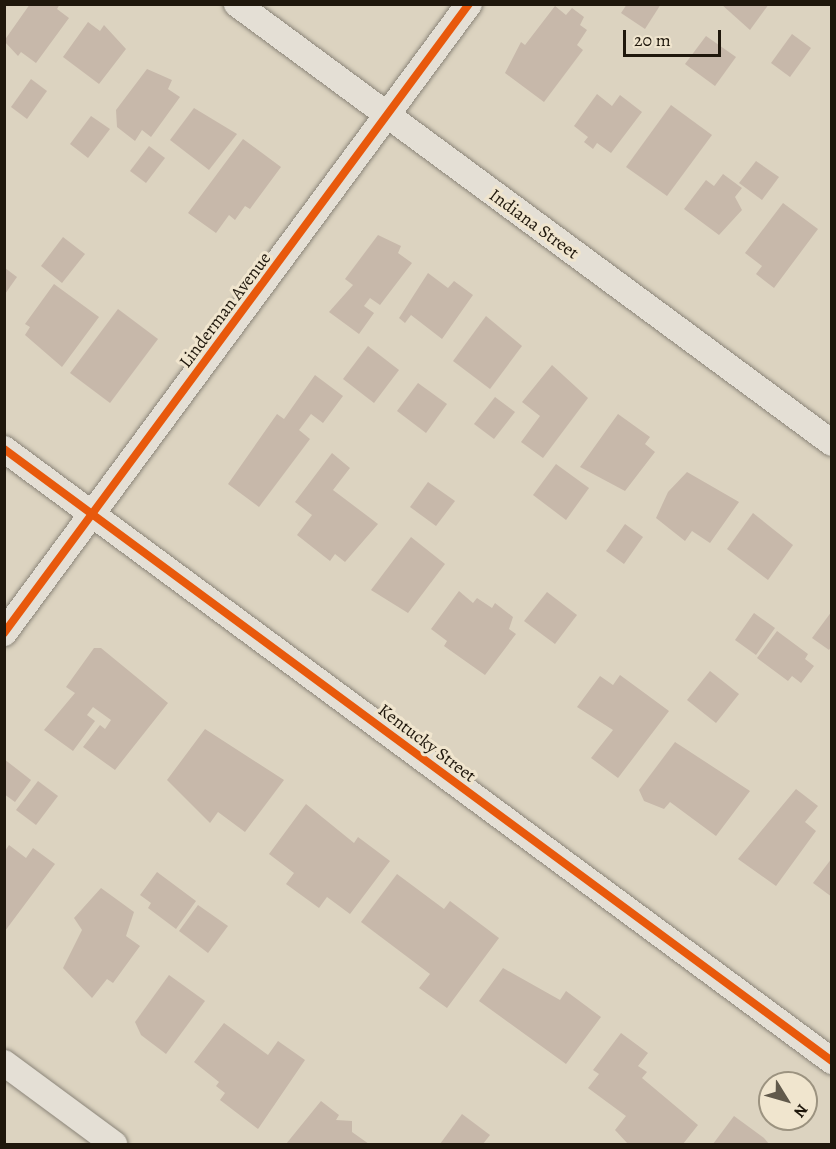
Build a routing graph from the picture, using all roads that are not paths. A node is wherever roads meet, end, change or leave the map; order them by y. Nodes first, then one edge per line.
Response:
1 (237, 4) edge
2 (469, 4) edge
3 (387, 115) junction
4 (831, 443) edge
5 (4, 449) edge
6 (92, 514) junction
7 (4, 633) edge
8 (831, 1061) edge
9 (4, 1063) edge
10 (114, 1144) edge

1 - 3 street, Indiana Street
2 - 3 street, Linderman Avenue
3 - 4 street, Indiana Street
3 - 6 street, Linderman Avenue
5 - 6 street, Kentucky Street
6 - 7 street, Linderman Avenue
6 - 8 street, Kentucky Street
9 - 10 street

